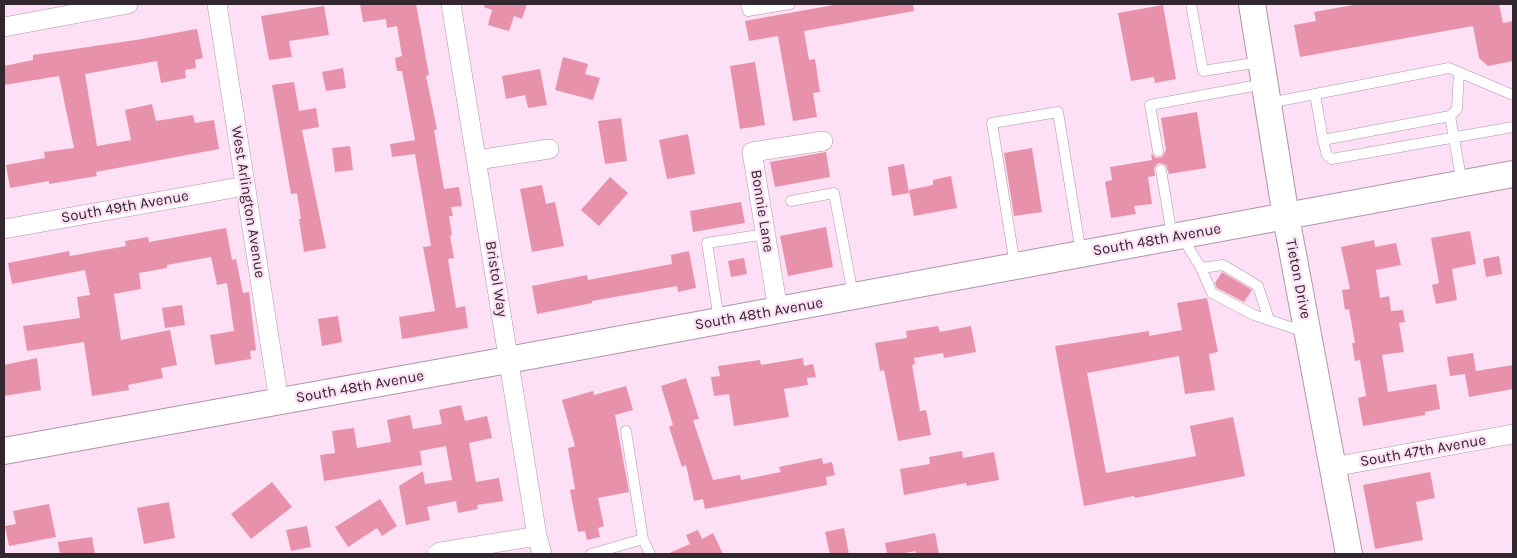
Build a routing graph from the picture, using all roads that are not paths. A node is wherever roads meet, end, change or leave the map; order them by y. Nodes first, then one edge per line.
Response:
1 (128, 4) edge
2 (217, 4) edge
3 (451, 4) edge
4 (746, 4) edge
5 (790, 4) edge
6 (1192, 4) edge
7 (1252, 4) edge
8 (4, 27) edge
9 (1458, 72) junction
10 (1265, 83) junction
11 (1315, 94) junction
12 (1513, 95) edge
13 (1450, 116) junction
14 (1513, 127) edge
15 (1454, 136) junction
16 (1323, 140) junction
17 (823, 141) dead end
18 (550, 149) dead end
19 (1158, 152) dead end
20 (477, 160) junction
21 (1161, 170) dead end
22 (1513, 174) edge
23 (1462, 184) junction
24 (245, 186) junction
25 (791, 201) dead end
26 (1286, 217) junction
27 (4, 229) edge
28 (766, 234) junction
29 (1177, 237) junction
30 (1081, 254) junction
31 (1016, 266) junction
32 (1201, 268) junction
33 (853, 296) junction
34 (778, 310) junction
35 (1269, 320) junction
36 (719, 321) junction
37 (1308, 333) junction
38 (508, 360) junction
39 (279, 401) junction
40 (626, 431) dead end
41 (1513, 434) edge
42 (4, 451) edge
43 (1333, 467) junction
44 (536, 536) junction
45 (643, 539) junction
46 (437, 554) edge
47 (542, 554) edge
48 (591, 554) edge
49 (650, 554) edge
50 (1349, 554) edge

1 - 8 street
2 - 24 street, West Arlington Avenue
3 - 20 street, Bristol Way
4 - 5 lane
6 - 10 lane
7 - 10 street, Tieton Drive
9 - 11 lane
9 - 12 lane
9 - 13 lane
10 - 11 lane
10 - 19 lane
10 - 26 street, Tieton Drive
11 - 16 lane
13 - 15 lane
13 - 16 lane
14 - 15 lane
15 - 16 lane
15 - 23 lane
17 - 28 street, Bonnie Lane
18 - 20 street
20 - 38 street, Bristol Way
21 - 29 lane
22 - 23 street, South 48th Avenue
23 - 26 street, South 48th Avenue
24 - 27 street, South 49th Avenue
24 - 39 street, West Arlington Avenue
25 - 33 lane
26 - 29 street, South 48th Avenue
26 - 37 street, Tieton Drive
28 - 34 street, Bonnie Lane
28 - 36 lane
29 - 30 street, South 48th Avenue
29 - 32 lane
30 - 31 street, South 48th Avenue
30 - 31 lane
31 - 33 street, South 48th Avenue
32 - 35 lane
32 - 35 lane
33 - 34 street, South 48th Avenue
34 - 36 street, South 48th Avenue
35 - 37 lane
36 - 38 street, South 48th Avenue
37 - 43 street, Tieton Drive
38 - 39 street, South 48th Avenue
38 - 44 street, Bristol Way
39 - 42 street, South 48th Avenue
40 - 45 lane
41 - 43 street, South 47th Avenue
43 - 50 street, Tieton Drive
44 - 46 street
44 - 47 street, Bristol Way
45 - 48 lane
45 - 49 lane

